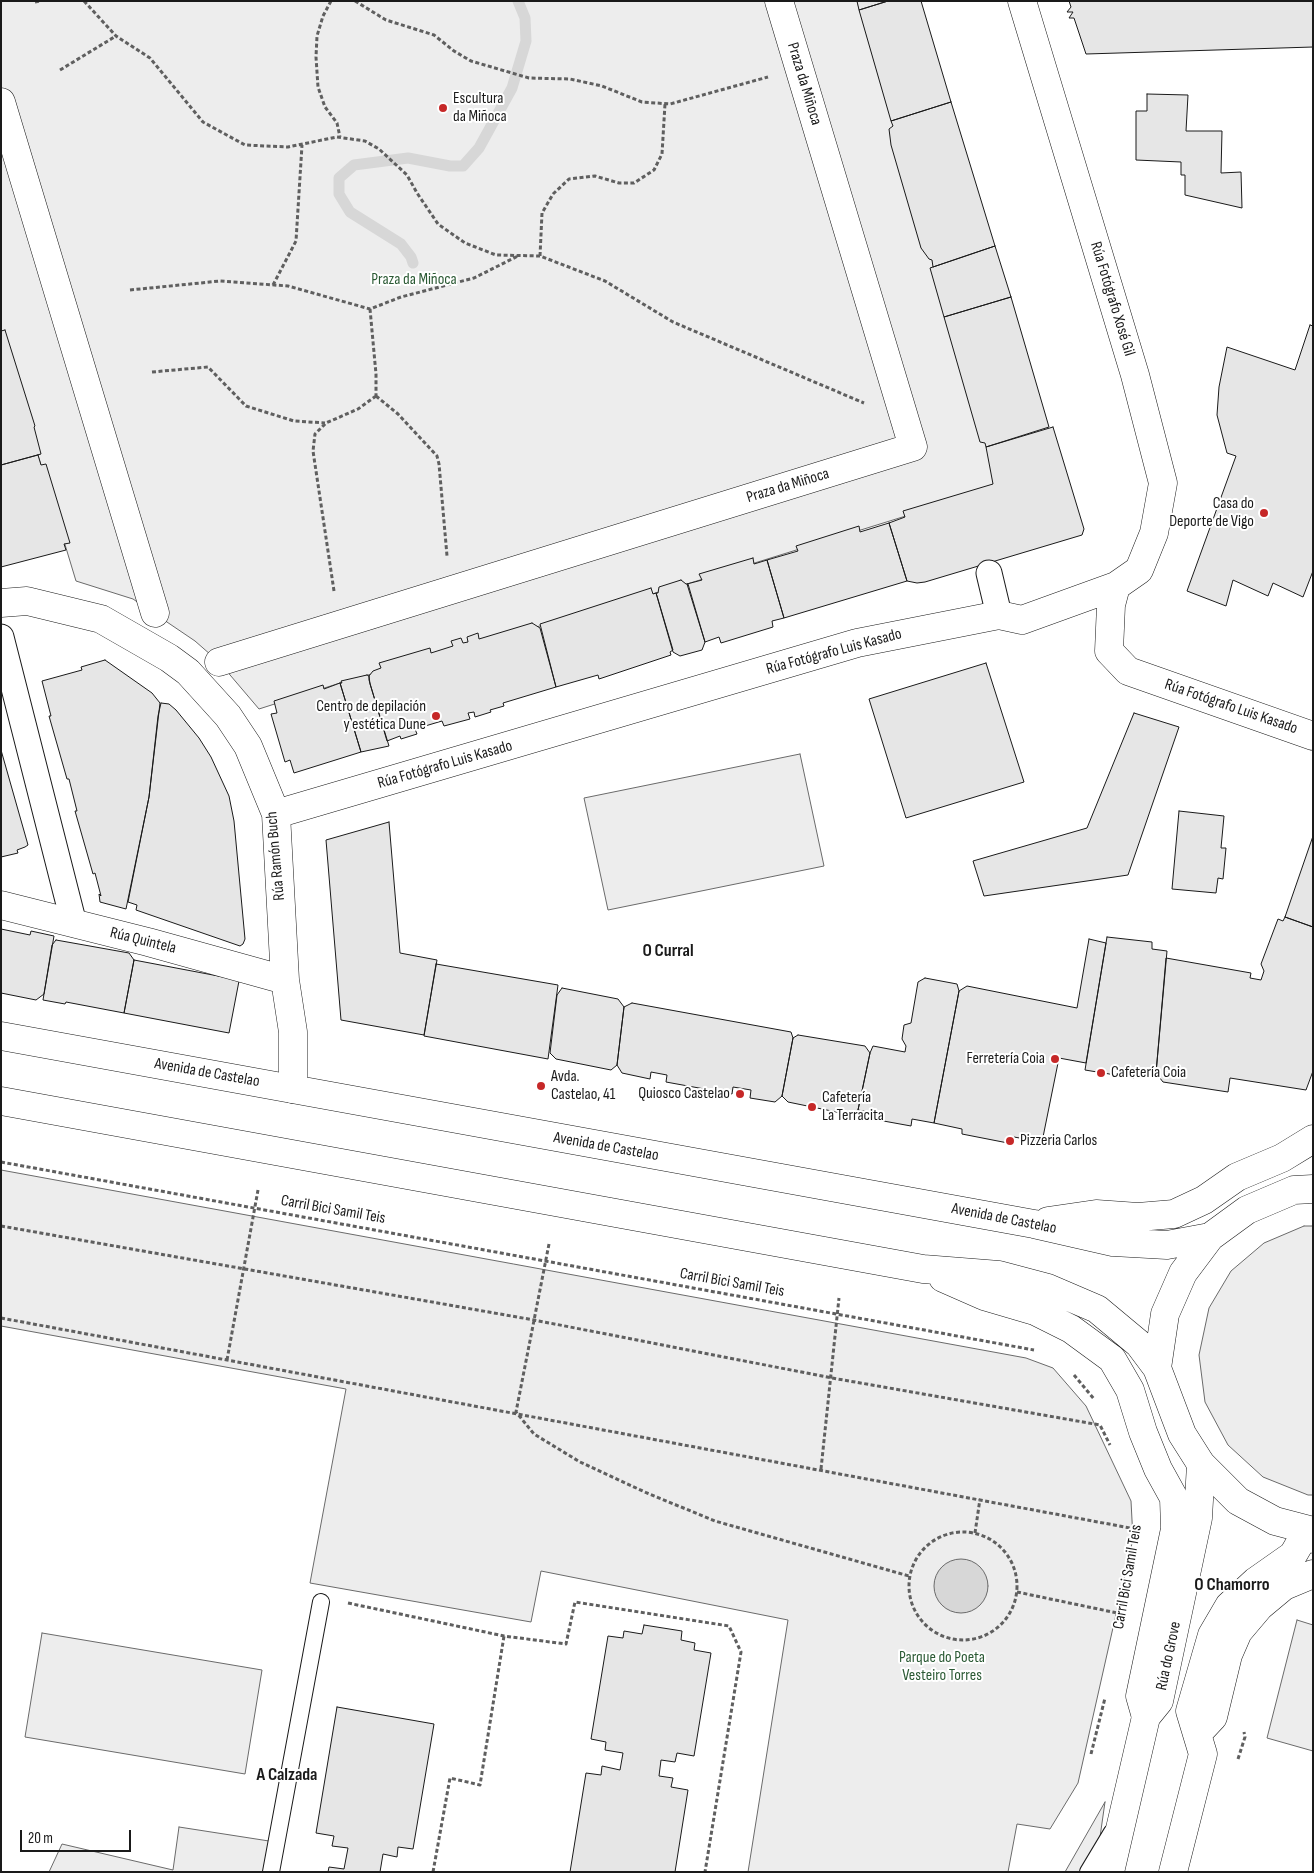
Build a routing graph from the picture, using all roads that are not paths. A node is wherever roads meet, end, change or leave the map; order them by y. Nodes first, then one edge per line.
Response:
1 (779, 1) edge
2 (1022, 1) edge
3 (1, 102) edge
4 (989, 573) dead end
5 (1116, 586) junction
6 (1, 603) edge
7 (155, 613) dead end
8 (999, 615) junction
9 (1, 637) edge
10 (219, 662) dead end
11 (1313, 736) edge
12 (276, 814) junction
13 (1, 905) edge
14 (74, 924) junction
15 (285, 980) junction
16 (1, 1036) edge
17 (293, 1089) junction
18 (1, 1101) edge
19 (1313, 1139) edge
20 (1313, 1189) edge
21 (1034, 1224) junction
22 (1210, 1237) junction
23 (924, 1269) junction
24 (1157, 1368) junction
25 (1201, 1464) junction
26 (1311, 1534) edge
27 (1313, 1574) edge
28 (321, 1602) dead end
29 (1146, 1717) junction
30 (1198, 1734) junction
31 (1122, 1817) junction
32 (272, 1872) edge
33 (1088, 1872) edge
34 (1110, 1872) edge
35 (1173, 1872) edge

1 - 10 street, Praza da Miñoca
2 - 5 street, Rúa Fotógrafo Xosé Gil
3 - 7 street
4 - 8 street
5 - 8 street, Rúa Fotógrafo Luis Kasado
5 - 11 street, Rúa Fotógrafo Luis Kasado
6 - 12 street, Rúa Ramón Buch
8 - 12 street, Rúa Fotógrafo Luis Kasado
9 - 14 street
12 - 15 street, Rúa Ramón Buch
13 - 14 street, Rúa Quintela
14 - 15 street, Rúa Quintela
15 - 17 street, Rúa Ramón Buch
16 - 17 street, Avenida de Castelao
17 - 21 street, Avenida de Castelao
18 - 23 street
19 - 21 street
20 - 22 street
21 - 22 street, Avenida de Castelao
22 - 24 street
23 - 24 street
23 - 29 street
24 - 25 street
25 - 26 street
25 - 29 street, Rúa do Grove
26 - 30 street, Rúa do Grove
27 - 30 street
28 - 32 lane
29 - 31 street, Rúa do Grove
30 - 35 street, Rúa do Grove
31 - 33 lane
31 - 34 street, Rúa do Grove

